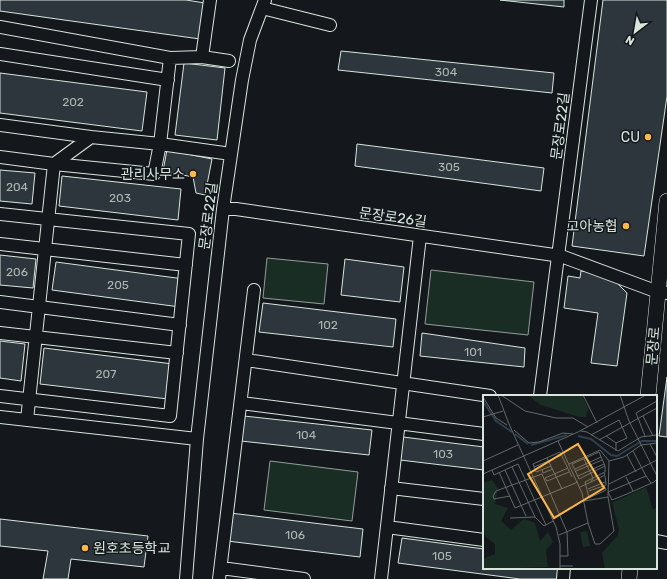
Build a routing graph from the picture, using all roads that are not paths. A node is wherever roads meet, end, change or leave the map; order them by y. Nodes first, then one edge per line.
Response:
1 (210, 0) edge
2 (592, 0) edge
3 (264, 4) edge
4 (330, 25) dead end
5 (0, 27) edge
6 (0, 54) edge
7 (202, 57) junction
8 (170, 58) junction
9 (229, 61) dead end
10 (168, 80) junction
11 (0, 125) edge
12 (92, 137) junction
13 (160, 144) junction
14 (232, 154) junction
15 (0, 158) edge
16 (54, 164) junction
17 (667, 201) edge
18 (223, 209) junction
19 (0, 214) edge
20 (48, 219) junction
21 (420, 236) junction
22 (0, 244) edge
23 (45, 249) junction
24 (558, 256) junction
25 (186, 265) junction
26 (254, 290) dead end
27 (662, 292) edge
28 (0, 302) edge
29 (39, 307) junction
30 (180, 325) junction
31 (0, 333) edge
32 (36, 337) junction
33 (177, 353) junction
34 (246, 360) junction
35 (403, 383) junction
36 (483, 395) edge
37 (540, 395) edge
38 (648, 395) edge
39 (0, 396) edge
40 (29, 400) junction
41 (241, 403) junction
42 (0, 416) edge
43 (27, 420) junction
44 (399, 423) junction
45 (483, 434) edge
46 (197, 439) junction
47 (391, 488) junction
48 (483, 499) edge
49 (387, 526) junction
50 (483, 540) edge
51 (657, 541) edge
52 (667, 543) edge
53 (564, 569) edge
54 (630, 569) edge
55 (220, 574) edge
56 (186, 579) edge
57 (304, 579) edge
58 (381, 579) edge
59 (562, 579) edge
60 (629, 579) edge

1 - 7 street
2 - 24 street, 문장로22길
3 - 4 street
3 - 14 street, 문장로22길
5 - 8 street
6 - 10 street
7 - 8 street
7 - 9 street
8 - 10 street
10 - 13 street
11 - 12 street
12 - 13 street
12 - 16 street
13 - 14 street
13 - 16 street
14 - 18 street, 문장로22길
15 - 16 street
16 - 20 street
17 - 27 street, 문장로
18 - 21 street, 문장로26길
18 - 46 street, 문장로22길
19 - 20 street
20 - 23 street
20 - 25 street
21 - 24 street, 문장로26길
21 - 35 street
22 - 23 street
23 - 25 street
23 - 29 street
24 - 27 street, 문장로26길
24 - 37 street
25 - 30 street
26 - 34 street
27 - 38 street, 문장로
28 - 29 street
29 - 30 street
29 - 32 street
30 - 33 street
31 - 32 street
32 - 33 street
32 - 40 street
33 - 40 street
34 - 35 street
34 - 41 street
35 - 36 street
35 - 44 street
39 - 40 street
40 - 43 street
41 - 44 street
41 - 55 street
42 - 43 street
43 - 46 street
44 - 45 street
44 - 47 street
46 - 56 street, 문장로22길
47 - 48 street
47 - 49 street
49 - 50 street
49 - 58 street
51 - 52 street
53 - 59 street
54 - 60 street
55 - 57 street

